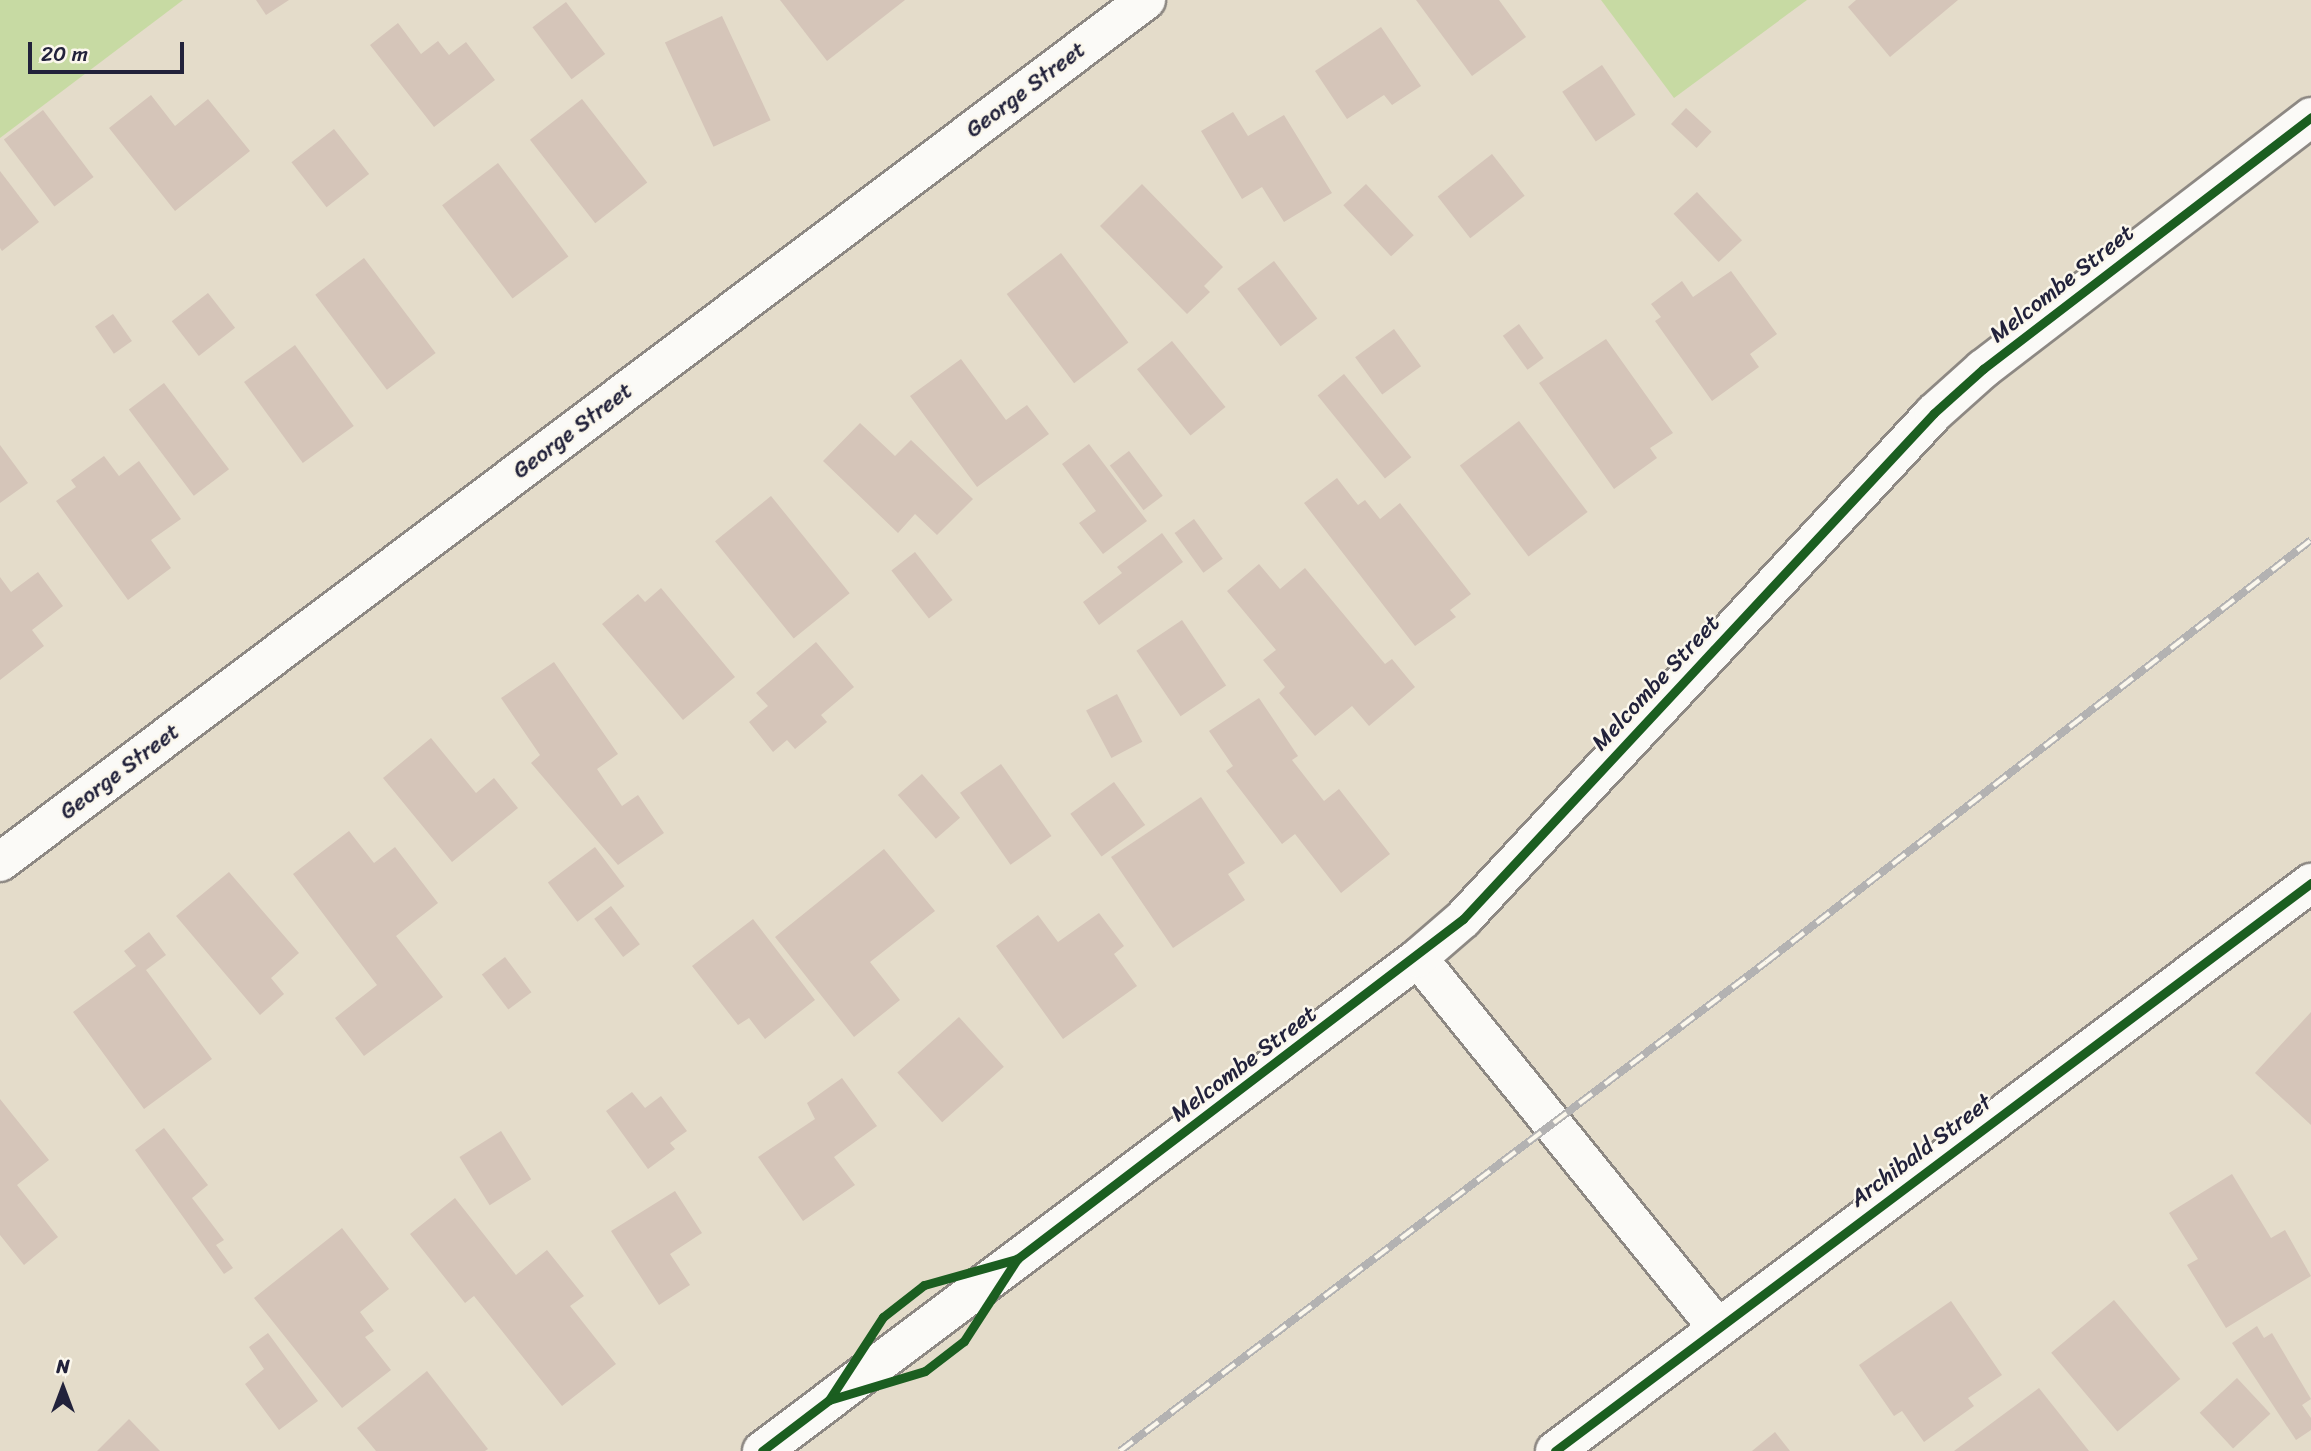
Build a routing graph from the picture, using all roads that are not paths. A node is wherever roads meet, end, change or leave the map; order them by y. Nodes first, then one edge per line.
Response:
1 (1146, 0) edge
2 (2311, 117) edge
3 (0, 862) edge
4 (2311, 883) edge
5 (1418, 958) junction
6 (1718, 1328) junction
7 (762, 1451) edge
8 (1555, 1451) edge

1 - 3 main road, George Street
2 - 5 main road, Melcombe Street
4 - 6 main road, Archibald Street
5 - 6 main road
5 - 7 main road, Melcombe Street
6 - 8 main road, Archibald Street

